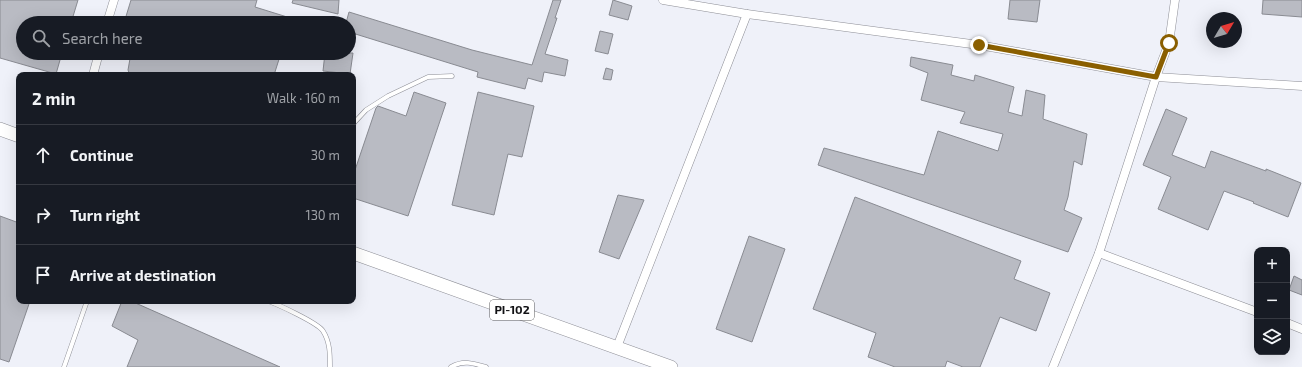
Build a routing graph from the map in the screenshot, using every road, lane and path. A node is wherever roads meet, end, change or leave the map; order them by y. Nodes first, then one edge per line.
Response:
1 (114, 0) edge
2 (663, 0) edge
3 (1175, 0) edge
4 (747, 14) junction
5 (109, 16) edge
6 (97, 60) edge
7 (94, 72) edge
8 (452, 76) dead end
9 (1156, 77) junction
10 (1302, 86) edge
11 (356, 121) edge
12 (0, 129) edge
13 (16, 135) edge
14 (1099, 253) junction
15 (356, 254) edge
16 (86, 304) edge
17 (276, 304) edge
18 (1254, 311) edge
19 (1290, 324) edge
20 (1302, 329) edge
21 (617, 347) junction
22 (64, 367) edge
23 (330, 367) edge
24 (451, 367) edge
25 (486, 367) edge
26 (671, 367) edge
27 (1053, 367) edge

1 - 5 street
2 - 4 street
3 - 9 street
4 - 9 street
4 - 21 street
6 - 7 street
8 - 11 lane
9 - 10 street
9 - 14 street
12 - 13 main road
14 - 18 street
14 - 27 street
15 - 21 main road, PI-102
16 - 22 lane
17 - 23 lane
19 - 20 street
21 - 26 main road, PI-102
24 - 25 lane

